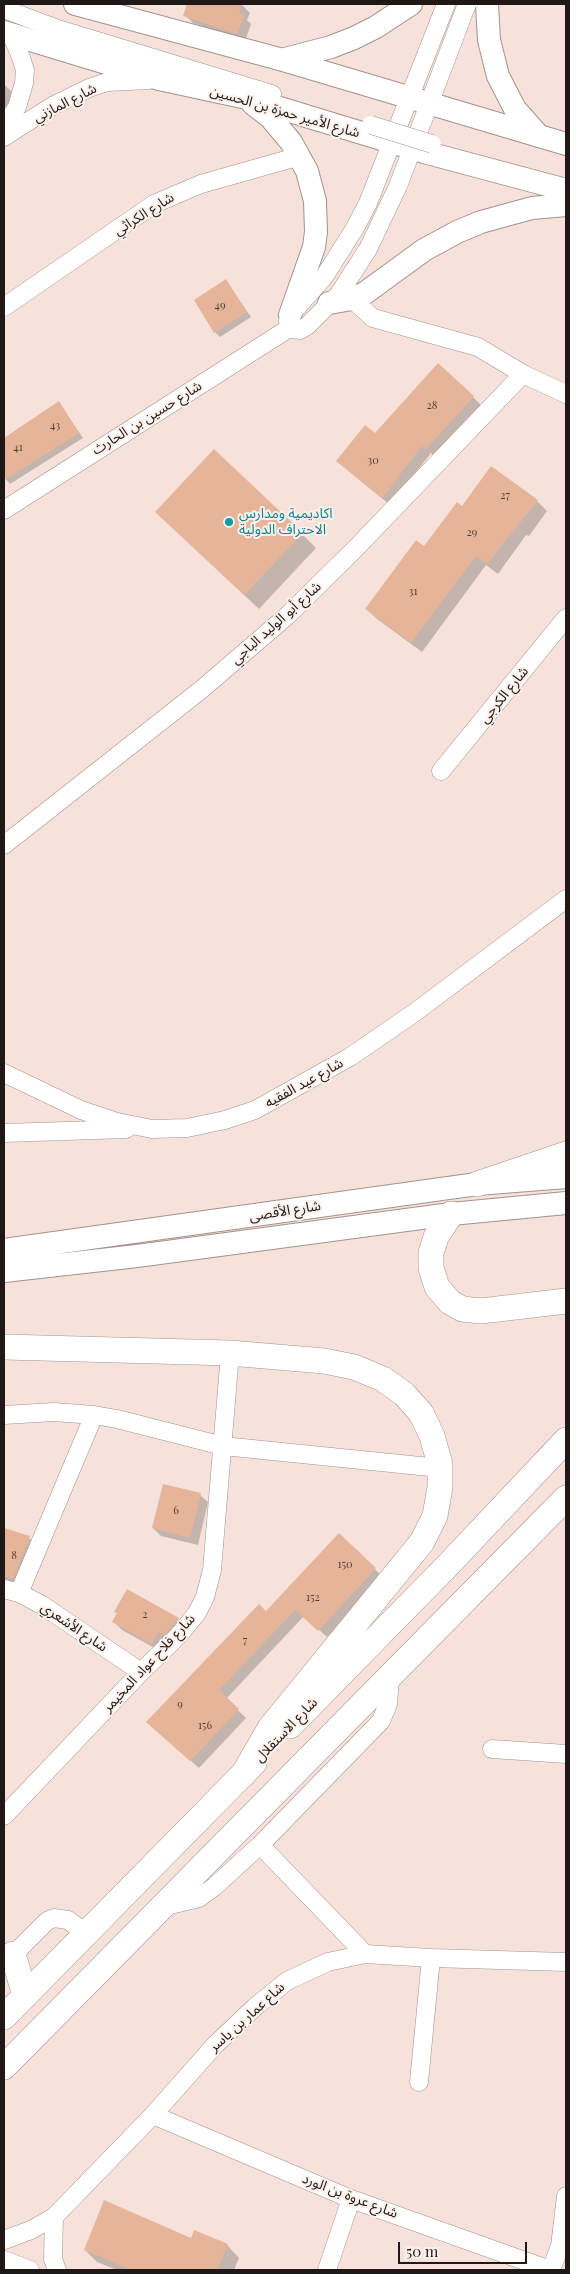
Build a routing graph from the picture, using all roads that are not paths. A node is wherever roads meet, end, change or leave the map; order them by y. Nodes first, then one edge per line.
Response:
1 (75, 4) edge
2 (411, 4) edge
3 (446, 4) edge
4 (467, 4) edge
5 (487, 4) edge
6 (4, 9) edge
7 (6, 28) edge
8 (283, 60) junction
9 (159, 79) junction
10 (247, 98) junction
11 (419, 100) junction
12 (4, 127) edge
13 (370, 129) junction
14 (539, 136) junction
15 (4, 137) edge
16 (566, 144) edge
17 (416, 146) junction
18 (300, 156) junction
19 (566, 180) edge
20 (566, 189) edge
21 (566, 205) edge
22 (352, 298) junction
23 (330, 303) junction
24 (4, 307) edge
25 (290, 321) junction
26 (523, 374) junction
27 (566, 394) edge
28 (4, 510) edge
29 (566, 618) edge
30 (441, 771) dead end
31 (4, 845) edge
32 (566, 899) edge
33 (4, 1073) edge
34 (152, 1129) junction
35 (4, 1134) edge
36 (566, 1154) edge
37 (566, 1177) edge
38 (477, 1184) junction
39 (566, 1203) edge
40 (451, 1214) junction
41 (4, 1250) edge
42 (4, 1271) edge
43 (566, 1301) edge
44 (4, 1347) edge
45 (230, 1353) junction
46 (4, 1415) edge
47 (94, 1415) junction
48 (566, 1440) edge
49 (223, 1446) junction
50 (440, 1468) junction
51 (566, 1498) edge
52 (11, 1591) edge
53 (141, 1672) junction
54 (390, 1678) junction
55 (492, 1749) dead end
56 (566, 1754) edge
57 (242, 1775) junction
58 (4, 1816) edge
59 (260, 1845) junction
60 (162, 1907) junction
61 (87, 1934) junction
62 (365, 1954) junction
63 (431, 1958) junction
64 (8, 1959) edge
65 (566, 1962) edge
66 (25, 1996) junction
67 (4, 2017) edge
68 (4, 2067) edge
69 (419, 2082) dead end
70 (153, 2115) junction
71 (566, 2196) edge
72 (351, 2199) junction
73 (54, 2217) junction
74 (4, 2240) edge
75 (4, 2260) edge
76 (30, 2270) edge
77 (57, 2270) edge
78 (327, 2270) edge
79 (551, 2270) edge

1 - 8 main road
2 - 8 main road
3 - 11 street
4 - 11 street
5 - 14 main road
6 - 13 street
7 - 9 main road, شارع الأمير حمزة بن الحسين
7 - 12 street, شارع المازني
7 - 13 street
8 - 11 main road
9 - 10 main road, شارع الأمير حمزة بن الحسين
9 - 15 street, شارع المازني
10 - 17 main road, شارع الأمير حمزة بن الحسين
10 - 18 main road
11 - 14 main road
11 - 17 street, شارع حسين بن الحارث
13 - 17 street, bridge
14 - 16 main road
17 - 19 street
17 - 20 main road, شارع الأمير حمزة بن الحسين
17 - 23 street, شارع حسين بن الحارث
17 - 25 street, شارع حسين بن الحارث
18 - 24 street, شارع الكراثي
18 - 25 main road
21 - 22 main road
22 - 23 main road
22 - 26 street
23 - 25 street, شارع حسين بن الحارث
25 - 28 street, شارع حسين بن الحارث
26 - 27 street
26 - 31 street, شارع أبو الوليد الباجي
29 - 30 street, شارع الكرجي
32 - 34 street, شارع عيد الفقيه
33 - 34 street, شارع عيد الفقيه
34 - 35 street
36 - 38 highway
37 - 38 main road, شارع الأقصى
38 - 41 main road, شارع الأقصى
39 - 40 main road, شارع الأقصى
40 - 42 main road, شارع الأقصى
40 - 43 highway
44 - 45 highway
45 - 49 street, شارع فلاح عواد المخيمر
45 - 50 highway
46 - 47 street
47 - 49 street
47 - 52 street
48 - 57 highway, شارع الاستقلال
49 - 50 street
49 - 53 street, شارع فلاح عواد المخيمر
50 - 57 highway
51 - 54 highway
52 - 53 street, شارع الأشعري
53 - 58 street, شارع فلاح عواد المخيمر
54 - 59 street
54 - 60 highway
55 - 56 street
57 - 61 highway, شارع الاستقلال
59 - 60 street
59 - 62 street
60 - 68 highway
61 - 64 street
61 - 66 highway, شارع الاستقلال
62 - 63 street, شاع عمار بن ياسر
62 - 70 street, شاع عمار بن ياسر
63 - 65 street, شاع عمار بن ياسر
63 - 69 street
64 - 66 highway
66 - 67 highway, شارع الاستقلال
70 - 72 street, شارع عروة بن الورد
70 - 73 street, شاع عمار بن ياسر
71 - 79 street
72 - 78 street
72 - 79 street, شارع عروة بن الورد
73 - 74 street, شاع عمار بن ياسر
73 - 77 street
75 - 76 street

